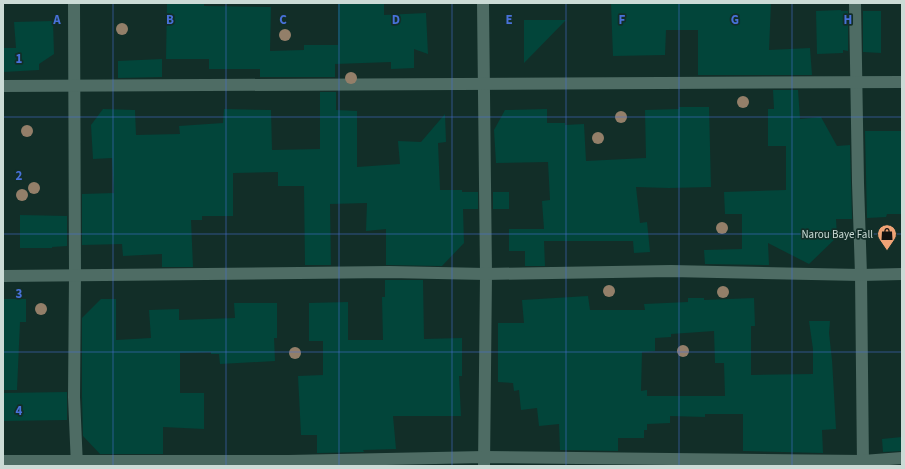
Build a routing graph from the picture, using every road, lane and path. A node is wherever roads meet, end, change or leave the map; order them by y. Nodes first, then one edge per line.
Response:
1 (74, 3) edge
2 (483, 3) edge
3 (856, 3) edge
4 (856, 82) junction
5 (902, 82) edge
6 (483, 84) junction
7 (74, 85) junction
8 (3, 86) edge
9 (486, 274) junction
10 (902, 274) edge
11 (75, 275) junction
12 (861, 275) junction
13 (3, 276) edge
14 (902, 458) edge
15 (3, 461) edge
16 (484, 462) edge
17 (863, 463) edge
18 (77, 464) edge

1 - 7 street
2 - 6 street
3 - 4 street
4 - 5 street
4 - 6 street
4 - 12 street
6 - 7 street
6 - 9 street
7 - 8 street
7 - 11 street
9 - 11 street
9 - 12 street
9 - 16 street
10 - 12 street
11 - 13 street
11 - 18 street
12 - 17 street
14 - 17 street
15 - 18 street
16 - 17 street
16 - 18 street

